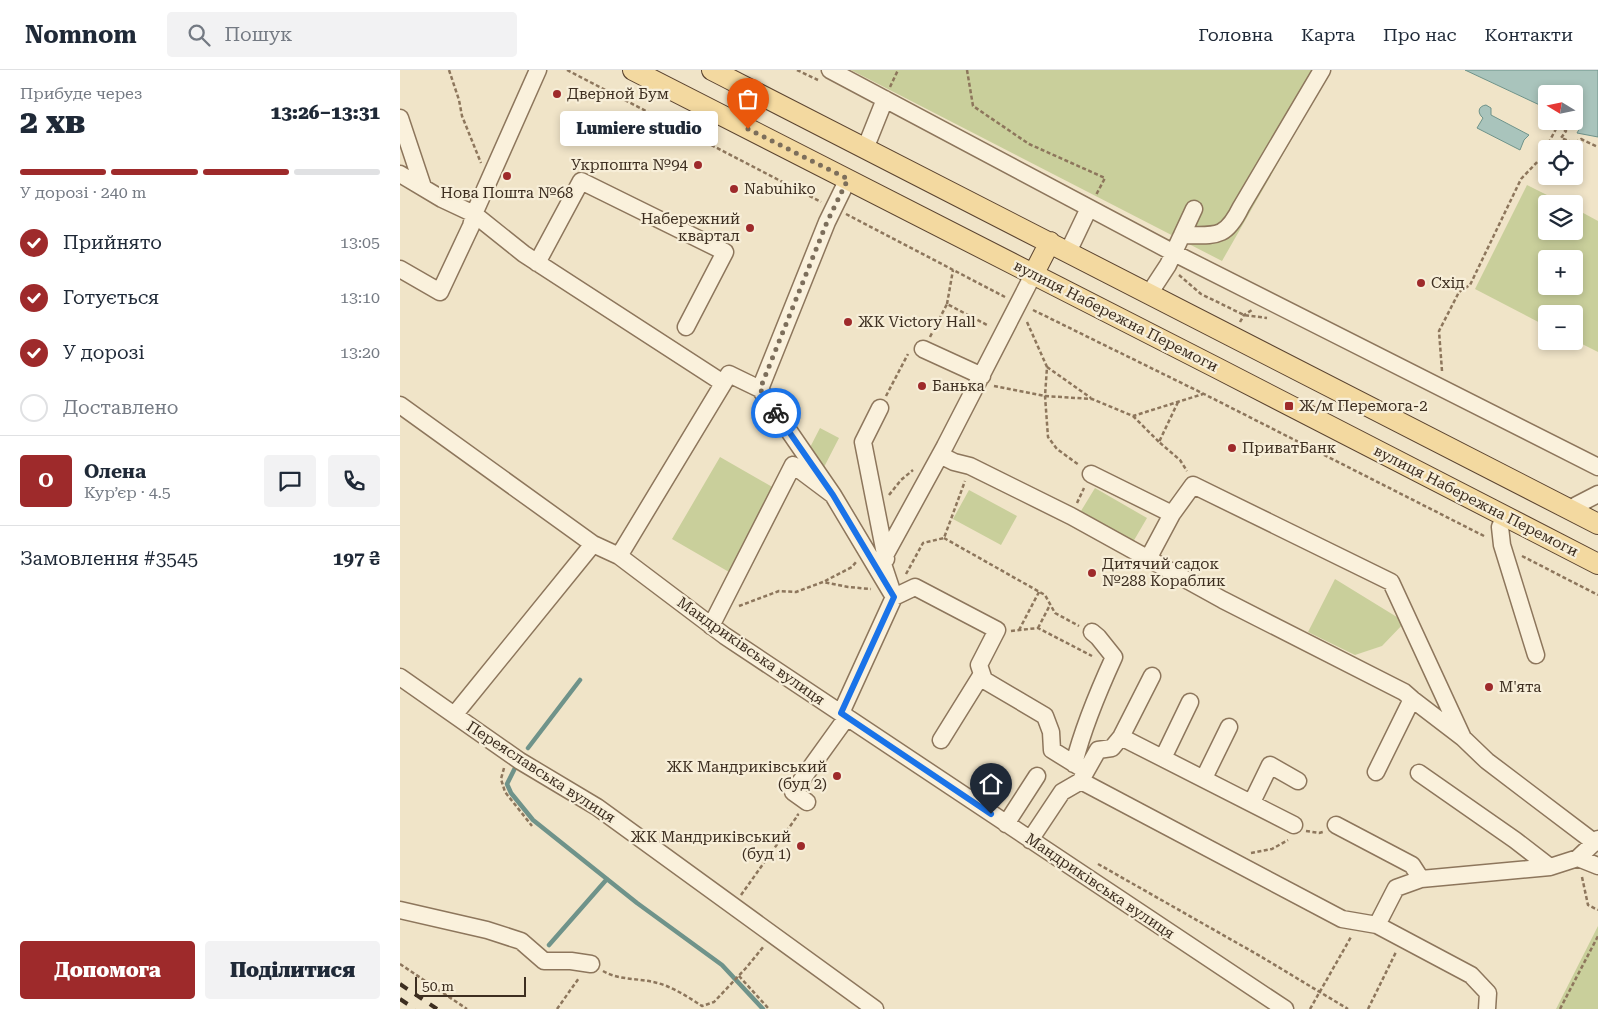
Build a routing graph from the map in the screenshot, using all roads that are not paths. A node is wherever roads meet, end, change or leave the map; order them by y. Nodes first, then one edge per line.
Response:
1 (538, 70) edge
2 (633, 70) edge
3 (712, 70) edge
4 (830, 70) edge
5 (1322, 70) edge
6 (885, 100) junction
7 (400, 118) edge
8 (865, 149) junction
9 (400, 174) edge
10 (848, 179) junction
11 (423, 186) junction
12 (1089, 208) junction
13 (1194, 209) dead end
14 (474, 214) junction
15 (1182, 235) junction
16 (1050, 242) junction
17 (1068, 252) junction
18 (1174, 253) junction
19 (538, 263) junction
20 (400, 269) edge
21 (1033, 275) junction
22 (1149, 294) junction
23 (686, 327) dead end
24 (923, 349) dead end
25 (988, 381) junction
26 (723, 383) junction
27 (760, 389) junction
28 (400, 405) edge
29 (880, 408) dead end
30 (940, 455) junction
31 (1598, 467) edge
32 (1091, 474) road end
33 (1598, 494) edge
34 (833, 495) junction
35 (1569, 509) junction
36 (1172, 514) junction
37 (1505, 516) junction
38 (1598, 524) edge
39 (593, 544) junction
40 (619, 556) junction
41 (1148, 559) junction
42 (1598, 564) edge
43 (894, 597) junction
44 (714, 620) junction
45 (1092, 632) road end
46 (1536, 655) dead end
47 (982, 674) junction
48 (1152, 676) dead end
49 (400, 677) edge
50 (1412, 699) junction
51 (1190, 702) dead end
52 (454, 714) junction
53 (844, 715) junction
54 (1229, 727) dead end
55 (1121, 737) junction
56 (1463, 738) junction
57 (941, 740) dead end
58 (1163, 758) junction
59 (1080, 772) junction
60 (1376, 772) dead end
61 (1419, 773) dead end
62 (1036, 776) dead end
63 (1204, 778) junction
64 (1298, 781) dead end
65 (807, 802) dead end
66 (1252, 802) junction
67 (1006, 824) junction
68 (1336, 825) road end
69 (1291, 832) road end
70 (1030, 840) junction
71 (1596, 841) edge
72 (1578, 858) junction
73 (1598, 866) edge
74 (1550, 867) junction
75 (1421, 879) junction
76 (400, 910) edge
77 (1377, 925) junction
78 (591, 964) road end
79 (875, 1009) edge
80 (1284, 1009) edge
81 (1486, 1009) edge

1 - 14 street
2 - 10 main road, вулиця Набережна Перемоги
3 - 8 main road
4 - 6 street
5 - 15 street
6 - 8 street
6 - 12 street
7 - 11 street
8 - 16 main road
9 - 11 street
10 - 21 main road, вулиця Набережна Перемоги
10 - 27 street
11 - 14 street
12 - 17 street
12 - 18 street
13 - 15 street
14 - 19 street
14 - 20 street
15 - 18 street
16 - 17 main road
16 - 21 main road
17 - 22 main road
18 - 22 street
18 - 31 street
19 - 23 street
19 - 26 street
21 - 25 street
21 - 37 main road, вулиця Набережна Перемоги
22 - 35 main road
24 - 25 street
25 - 30 street
26 - 27 street
26 - 40 street
27 - 34 street
28 - 39 street, Мандриківська вулиця
29 - 43 street
30 - 41 street
30 - 43 street
32 - 36 street
33 - 35 street
34 - 43 street
34 - 44 street
35 - 38 main road
36 - 41 street
36 - 56 street
37 - 42 main road, вулиця Набережна Перемоги
37 - 46 street
39 - 40 street, Мандриківська вулиця
39 - 52 street
40 - 44 street, Мандриківська вулиця
41 - 50 street
43 - 47 street
43 - 53 street
44 - 53 street, Мандриківська вулиця
45 - 59 street
47 - 57 street
47 - 59 street
48 - 55 street
49 - 52 street, Переяславська вулиця
50 - 56 street
50 - 60 street
51 - 58 street
52 - 79 street, Переяславська вулиця
53 - 65 street
53 - 67 street, Мандриківська вулиця
54 - 63 street
55 - 58 street
55 - 59 street
56 - 71 street
58 - 63 street
59 - 70 street
59 - 77 street
61 - 74 street
62 - 67 street
63 - 66 street
64 - 66 street
66 - 69 street
67 - 70 street, Мандриківська вулиця
68 - 75 street
70 - 80 street, Мандриківська вулиця
71 - 72 street
72 - 73 street
72 - 74 street
74 - 75 street
75 - 77 street
76 - 78 street
77 - 81 street

